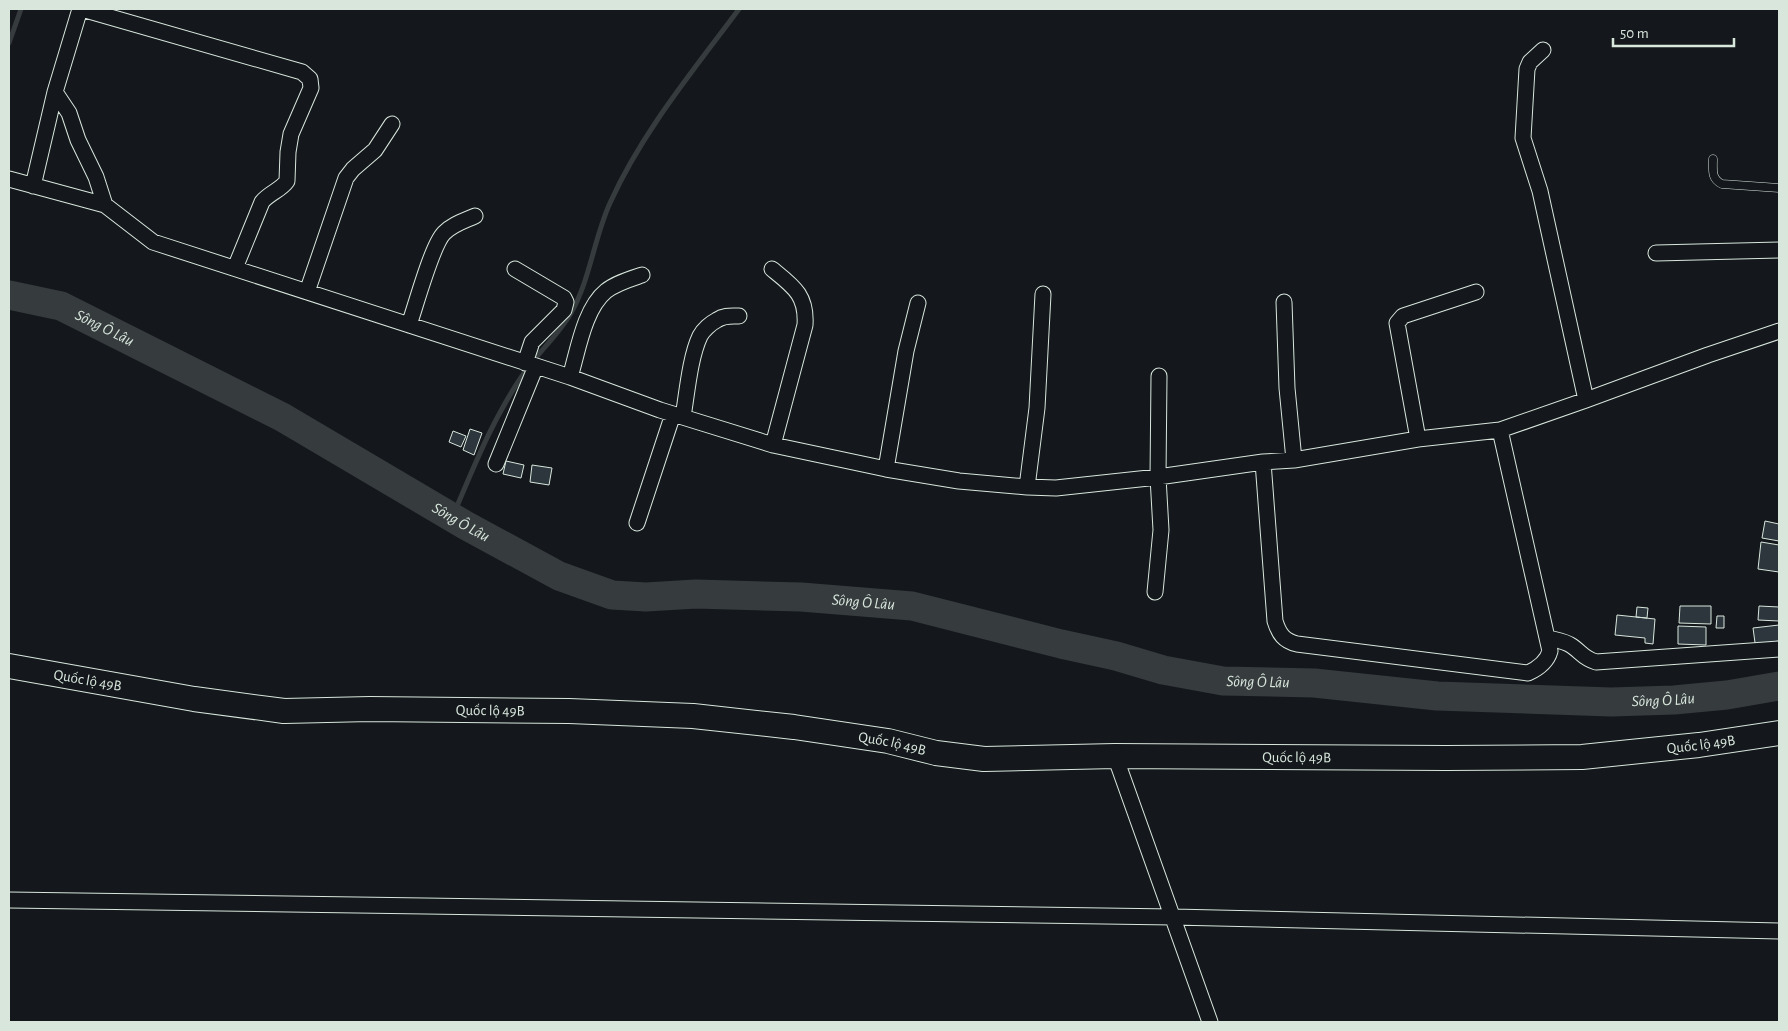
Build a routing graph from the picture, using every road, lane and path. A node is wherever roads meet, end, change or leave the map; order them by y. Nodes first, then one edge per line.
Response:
1 (81, 9) edge
2 (1543, 50) dead end
3 (55, 92) junction
4 (392, 124) dead end
5 (1713, 159) dead end
6 (9, 179) edge
7 (33, 186) junction
8 (1779, 188) edge
9 (105, 205) junction
10 (476, 216) dead end
11 (1779, 250) edge
12 (1656, 253) dead end
13 (235, 268) junction
14 (772, 269) dead end
15 (515, 270) dead end
16 (642, 275) dead end
17 (306, 292) junction
18 (1476, 292) dead end
19 (1043, 294) dead end
20 (918, 302) dead end
21 (1284, 302) dead end
22 (739, 316) dead end
23 (409, 325) junction
24 (1779, 330) edge
25 (531, 364) junction
26 (1159, 376) dead end
27 (570, 377) junction
28 (1586, 400) junction
29 (678, 415) junction
30 (1500, 430) junction
31 (1418, 440) junction
32 (773, 445) junction
33 (1294, 460) junction
34 (1263, 462) junction
35 (496, 464) dead end
36 (886, 469) junction
37 (1158, 477) junction
38 (1027, 487) junction
39 (637, 523) dead end
40 (1155, 592) dead end
41 (1548, 638) junction
42 (1779, 650) edge
43 (9, 666) edge
44 (1779, 734) edge
45 (1115, 756) junction
46 (9, 900) edge
47 (1173, 917) junction
48 (1779, 931) edge
49 (1210, 1022) edge

1 - 3 street
1 - 13 street
2 - 28 street
3 - 7 street
3 - 9 street
4 - 17 street
5 - 8 lane
6 - 7 street
7 - 9 street
9 - 13 street
10 - 23 street
11 - 12 street
13 - 17 street
14 - 32 street
15 - 25 street
16 - 27 street
17 - 23 street
18 - 31 street
19 - 38 street
20 - 36 street
21 - 33 street
22 - 29 street
23 - 25 street
24 - 28 street
25 - 27 street
25 - 35 street
26 - 37 street
27 - 29 street
28 - 30 street
29 - 32 street
29 - 39 street
30 - 31 street
30 - 41 street
31 - 33 street
32 - 36 street
33 - 34 street
34 - 37 street
34 - 41 street
36 - 38 street
37 - 38 street
37 - 40 street
41 - 42 street
43 - 45 main road, Quốc lộ 49B
44 - 45 main road, Quốc lộ 49B
45 - 47 street
46 - 47 street
47 - 48 street
47 - 49 street

